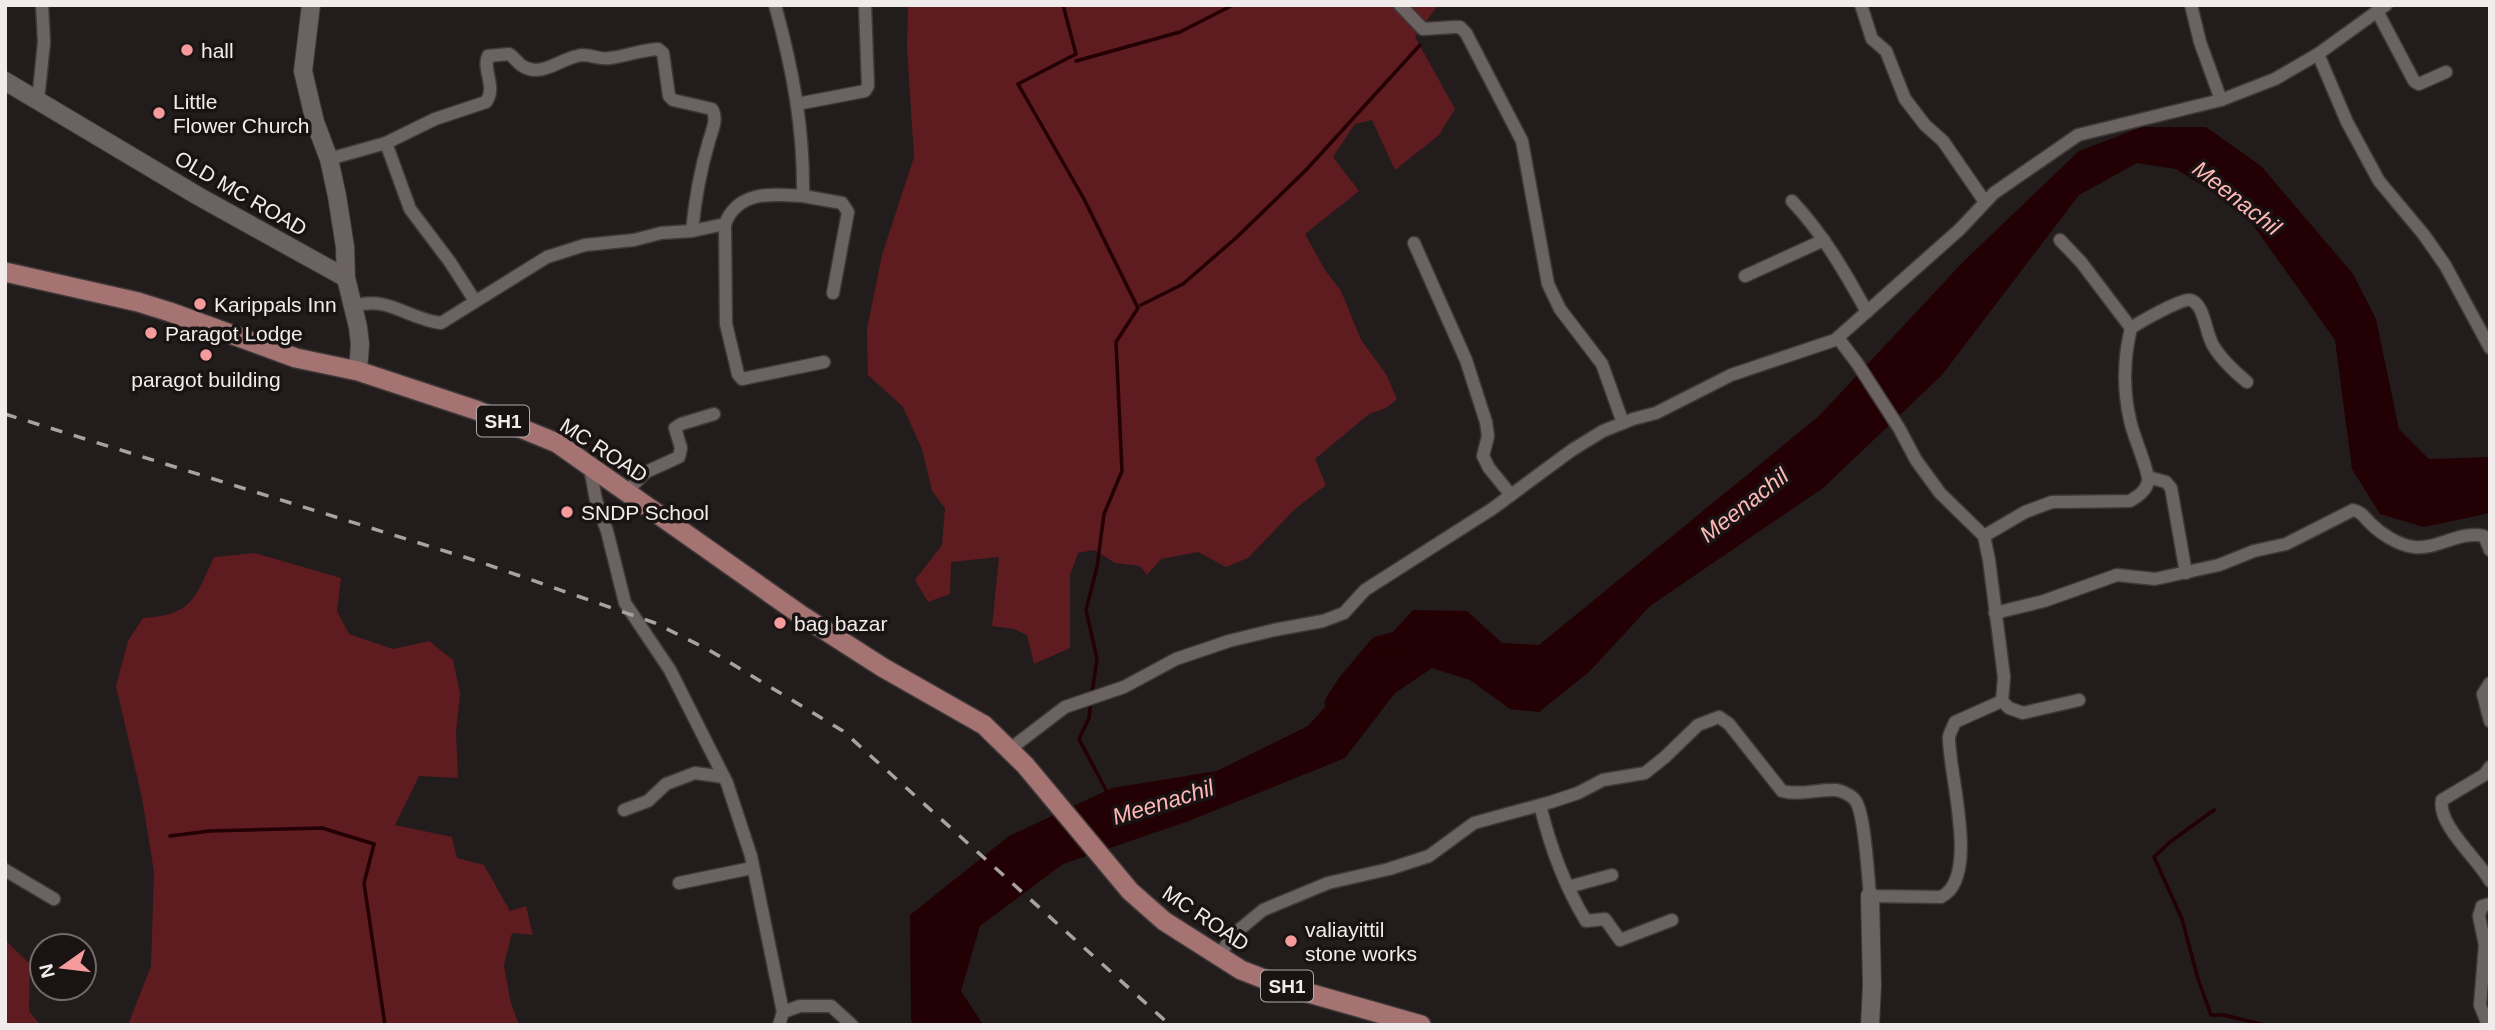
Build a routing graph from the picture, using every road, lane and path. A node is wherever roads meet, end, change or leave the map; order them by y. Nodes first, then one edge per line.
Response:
1 (42, 5) edge
2 (311, 5) edge
3 (775, 5) edge
4 (865, 5) edge
5 (1400, 5) edge
6 (1861, 5) edge
7 (2191, 5) edge
8 (2381, 8) edge
9 (2318, 54) junction
10 (2446, 72) dead end
11 (5, 81) edge
12 (2221, 100) junction
13 (38, 101) junction
14 (797, 104) junction
15 (386, 143) junction
16 (329, 159) junction
17 (803, 196) junction
18 (1792, 201) dead end
19 (1985, 202) junction
20 (725, 224) junction
21 (692, 231) junction
22 (1824, 240) junction
23 (2060, 240) dead end
24 (1414, 243) dead end
25 (5, 272) edge
26 (1745, 276) dead end
27 (346, 278) junction
28 (833, 293) dead end
29 (475, 301) junction
30 (352, 307) junction
31 (1867, 312) junction
32 (2131, 328) junction
33 (1838, 338) junction
34 (2490, 348) edge
35 (824, 362) dead end
36 (358, 371) junction
37 (2248, 382) dead end
38 (714, 414) dead end
39 (1623, 423) junction
40 (589, 463) junction
41 (2148, 477) junction
42 (627, 491) junction
43 (1511, 495) junction
44 (1984, 536) junction
45 (2490, 550) edge
46 (2186, 573) junction
47 (1995, 612) junction
48 (2490, 683) edge
49 (2079, 700) dead end
50 (2002, 701) junction
51 (2490, 722) edge
52 (1010, 749) junction
53 (2490, 767) edge
54 (724, 777) junction
55 (1540, 805) junction
56 (624, 810) dead end
57 (752, 868) junction
58 (5, 870) edge
59 (1612, 875) dead end
60 (2490, 881) edge
61 (679, 883) dead end
62 (1568, 887) junction
63 (1870, 896) junction
64 (54, 899) dead end
65 (2490, 904) edge
66 (1672, 920) dead end
67 (1218, 957) junction
68 (781, 1018) edge
69 (852, 1025) edge
70 (1421, 1025) edge
71 (1870, 1025) edge
72 (2488, 1025) edge

1 - 13 street
2 - 16 main road
3 - 14 street
4 - 14 street
5 - 39 street
6 - 19 street
7 - 12 street
8 - 9 street
8 - 10 street
9 - 12 street
9 - 34 street
11 - 13 main road, OLD MC ROAD
12 - 19 street
13 - 27 main road, OLD MC ROAD
14 - 17 street
15 - 16 street
15 - 21 street
15 - 29 street
16 - 27 main road
17 - 20 street
17 - 28 street
18 - 22 street
19 - 31 street
20 - 21 street
20 - 35 street
21 - 29 street
22 - 26 street
22 - 31 street
23 - 32 street
24 - 43 street
25 - 36 main road, MC ROAD / SH1
27 - 30 main road
29 - 30 street
30 - 36 main road
31 - 33 street
32 - 37 street
32 - 41 street
33 - 39 street
33 - 44 street
36 - 40 main road, MC ROAD / SH1
38 - 42 street
39 - 43 street
40 - 42 main road, MC ROAD / SH1
40 - 54 street
41 - 44 street
41 - 46 street
42 - 52 main road, MC ROAD / SH1
43 - 52 street
44 - 47 street
45 - 46 street
46 - 47 street
47 - 50 street
48 - 51 street
49 - 50 street
50 - 63 street
52 - 67 main road, MC ROAD / SH1
53 - 60 street
54 - 56 street
54 - 57 street
55 - 62 street
55 - 63 street
55 - 67 street
57 - 61 street
57 - 68 street
58 - 64 street
59 - 62 street
62 - 66 street
63 - 71 main road
65 - 72 street
67 - 70 main road, MC ROAD / SH1
68 - 69 street

